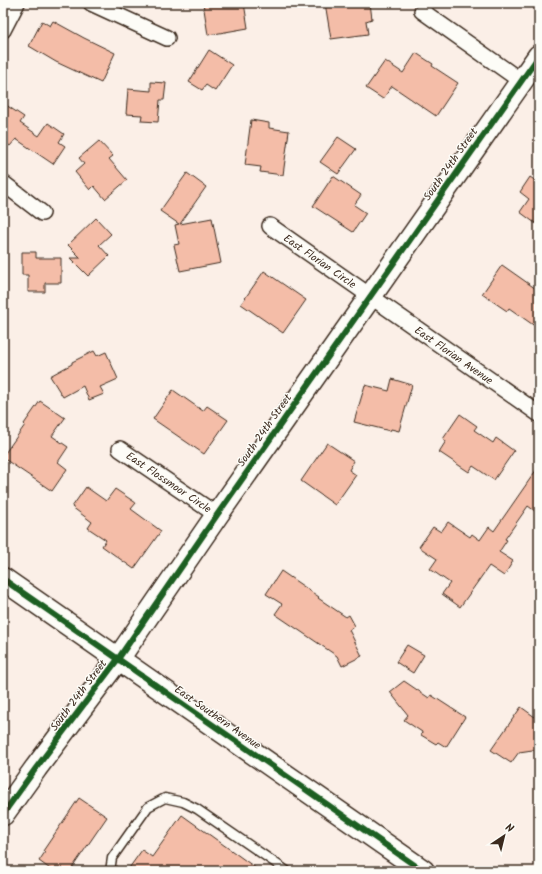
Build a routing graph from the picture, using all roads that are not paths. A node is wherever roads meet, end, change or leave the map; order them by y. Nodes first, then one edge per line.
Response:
1 (18, 3) edge
2 (91, 3) edge
3 (422, 11) dead end
4 (3, 30) edge
5 (167, 38) dead end
6 (539, 56) edge
7 (521, 80) junction
8 (3, 183) edge
9 (42, 213) dead end
10 (270, 226) dead end
11 (370, 295) junction
12 (539, 414) edge
13 (120, 449) dead end
14 (217, 515) junction
15 (3, 579) edge
16 (118, 659) junction
17 (3, 814) edge
18 (110, 871) edge
19 (287, 871) edge
20 (423, 871) edge

1 - 4 street
2 - 5 street
3 - 7 street
6 - 7 street, South 24th Street
7 - 11 street, South 24th Street
8 - 9 street
10 - 11 street, East Florian Circle
11 - 12 street, East Florian Avenue
11 - 14 street, South 24th Street
13 - 14 street, East Flossmoor Circle
14 - 16 street, South 24th Street
15 - 16 street, East Southern Avenue
16 - 17 street, South 24th Street
16 - 20 street, East Southern Avenue
18 - 19 lane

